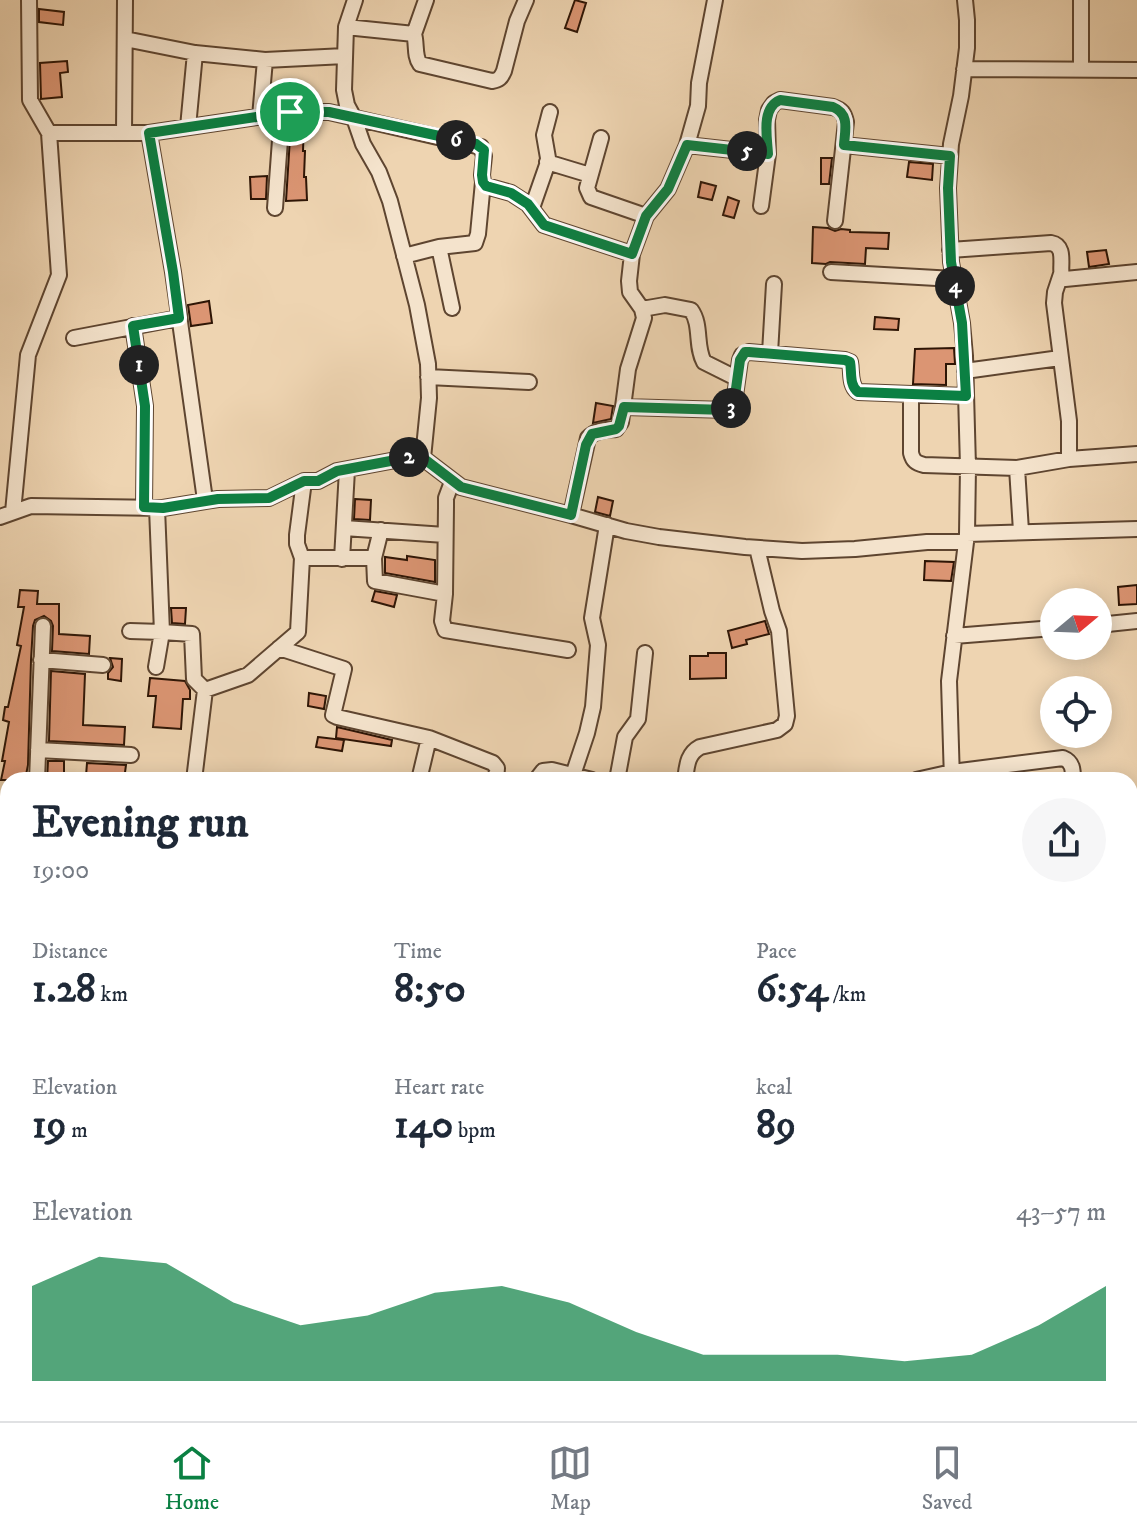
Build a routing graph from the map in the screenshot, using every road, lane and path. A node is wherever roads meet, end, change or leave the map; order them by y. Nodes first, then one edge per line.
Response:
1 (29, 0) edge
2 (125, 0) edge
3 (355, 0) edge
4 (426, 0) edge
5 (526, 0) edge
6 (715, 0) edge
7 (965, 0) edge
8 (1081, 0) edge
9 (346, 27) junction
10 (414, 34) junction
11 (125, 39) junction
12 (195, 53) junction
13 (345, 56) junction
14 (265, 60) junction
15 (964, 69) junction
16 (1081, 69) junction
17 (1137, 70) edge
18 (550, 112) dead end
19 (282, 113) junction
20 (260, 117) junction
21 (354, 118) junction
22 (188, 127) junction
23 (49, 133) junction
24 (124, 133) junction
25 (149, 133) junction
26 (601, 138) dead end
27 (687, 145) junction
28 (844, 145) junction
29 (768, 154) junction
30 (950, 156) junction
31 (547, 162) junction
32 (590, 175) junction
33 (483, 182) junction
34 (761, 206) dead end
35 (275, 208) dead end
36 (532, 208) junction
37 (646, 216) junction
38 (835, 221) dead end
39 (439, 247) junction
40 (950, 250) junction
41 (632, 254) junction
42 (404, 256) junction
43 (831, 272) dead end
44 (1137, 272) edge
45 (1061, 274) junction
46 (954, 279) junction
47 (774, 284) dead end
48 (452, 308) dead end
49 (642, 309) junction
50 (179, 318) junction
51 (133, 326) junction
52 (74, 338) dead end
53 (770, 353) junction
54 (1060, 358) junction
55 (965, 371) junction
56 (428, 377) junction
57 (736, 378) junction
58 (529, 382) dead end
59 (911, 394) junction
60 (966, 396) junction
61 (624, 407) junction
62 (1137, 454) edge
63 (423, 458) junction
64 (1069, 459) junction
65 (968, 467) junction
66 (1017, 468) junction
67 (347, 470) junction
68 (304, 481) junction
69 (452, 482) junction
70 (205, 500) junction
71 (151, 507) junction
72 (6, 515) edge
73 (571, 515) junction
74 (607, 525) junction
75 (344, 528) junction
76 (1137, 529) edge
77 (381, 530) junction
78 (1021, 531) junction
79 (445, 535) junction
80 (967, 538) junction
81 (757, 548) junction
82 (302, 558) junction
83 (374, 558) junction
84 (342, 559) junction
85 (445, 594) junction
86 (1112, 625) edge
87 (43, 626) dead end
88 (1137, 626) edge
89 (1040, 629) edge
90 (130, 631) dead end
91 (162, 632) junction
92 (954, 636) junction
93 (279, 648) junction
94 (568, 650) dead end
95 (645, 653) dead end
96 (41, 660) junction
97 (103, 665) dead end
98 (156, 667) dead end
99 (205, 690) junction
100 (429, 738) junction
101 (38, 750) junction
102 (131, 755) dead end
103 (37, 772) edge
104 (195, 772) edge
105 (421, 772) edge
106 (497, 772) edge
107 (574, 772) edge
108 (618, 772) edge
109 (686, 772) edge
110 (952, 772) edge
111 (977, 772) edge
112 (1073, 772) edge

1 - 23 street
2 - 11 street
3 - 9 street
4 - 10 street
5 - 10 street
6 - 27 street
7 - 15 street
8 - 16 street
9 - 10 street
9 - 13 street
11 - 12 street
11 - 24 street
12 - 14 street
12 - 22 street
13 - 14 street
13 - 21 street
14 - 20 street
15 - 16 street
15 - 30 street
16 - 17 street
18 - 31 street
19 - 20 street
19 - 21 street
19 - 35 street
20 - 22 street
21 - 33 street
21 - 42 street
22 - 25 street
23 - 24 street
23 - 72 street
24 - 25 street
25 - 50 street
26 - 32 street
27 - 29 street
27 - 37 street
28 - 29 street
28 - 30 street
28 - 38 street
29 - 34 street
30 - 40 street
31 - 32 street
31 - 36 street
32 - 37 street
33 - 36 street
33 - 39 street
36 - 41 street
37 - 41 street
39 - 42 street
39 - 48 street
40 - 45 street
40 - 46 street
41 - 49 street
42 - 56 street
43 - 46 street
44 - 45 street
45 - 54 street
46 - 55 street
47 - 53 street
49 - 57 street
49 - 61 street
50 - 51 street
50 - 70 street
51 - 52 street
51 - 71 street
53 - 57 street
53 - 59 street
54 - 55 street
54 - 64 street
55 - 60 street
56 - 58 street
56 - 63 street
57 - 61 street
59 - 60 street
59 - 65 street
60 - 65 street
61 - 73 street
62 - 64 street
63 - 67 street
63 - 69 street
64 - 66 street
65 - 66 street
65 - 80 street
66 - 78 street
67 - 68 street
67 - 75 street
68 - 70 street
68 - 82 street
69 - 73 street
69 - 79 street
70 - 71 street
71 - 72 street
71 - 91 street
73 - 74 street
74 - 81 street
74 - 107 street
75 - 77 street
75 - 84 street
76 - 78 street
77 - 79 street
77 - 83 street
78 - 80 street
79 - 85 street
80 - 81 street
80 - 92 street
81 - 109 street
82 - 84 street
82 - 93 street
83 - 84 street
83 - 85 street
85 - 94 street
86 - 88 street
87 - 96 street
89 - 92 street
90 - 91 street
91 - 98 street
91 - 99 street
92 - 110 street
93 - 99 street
93 - 100 street
95 - 108 street
96 - 97 street
96 - 101 street
99 - 104 street
100 - 105 street
100 - 106 street
101 - 102 street
101 - 103 street
111 - 112 street

